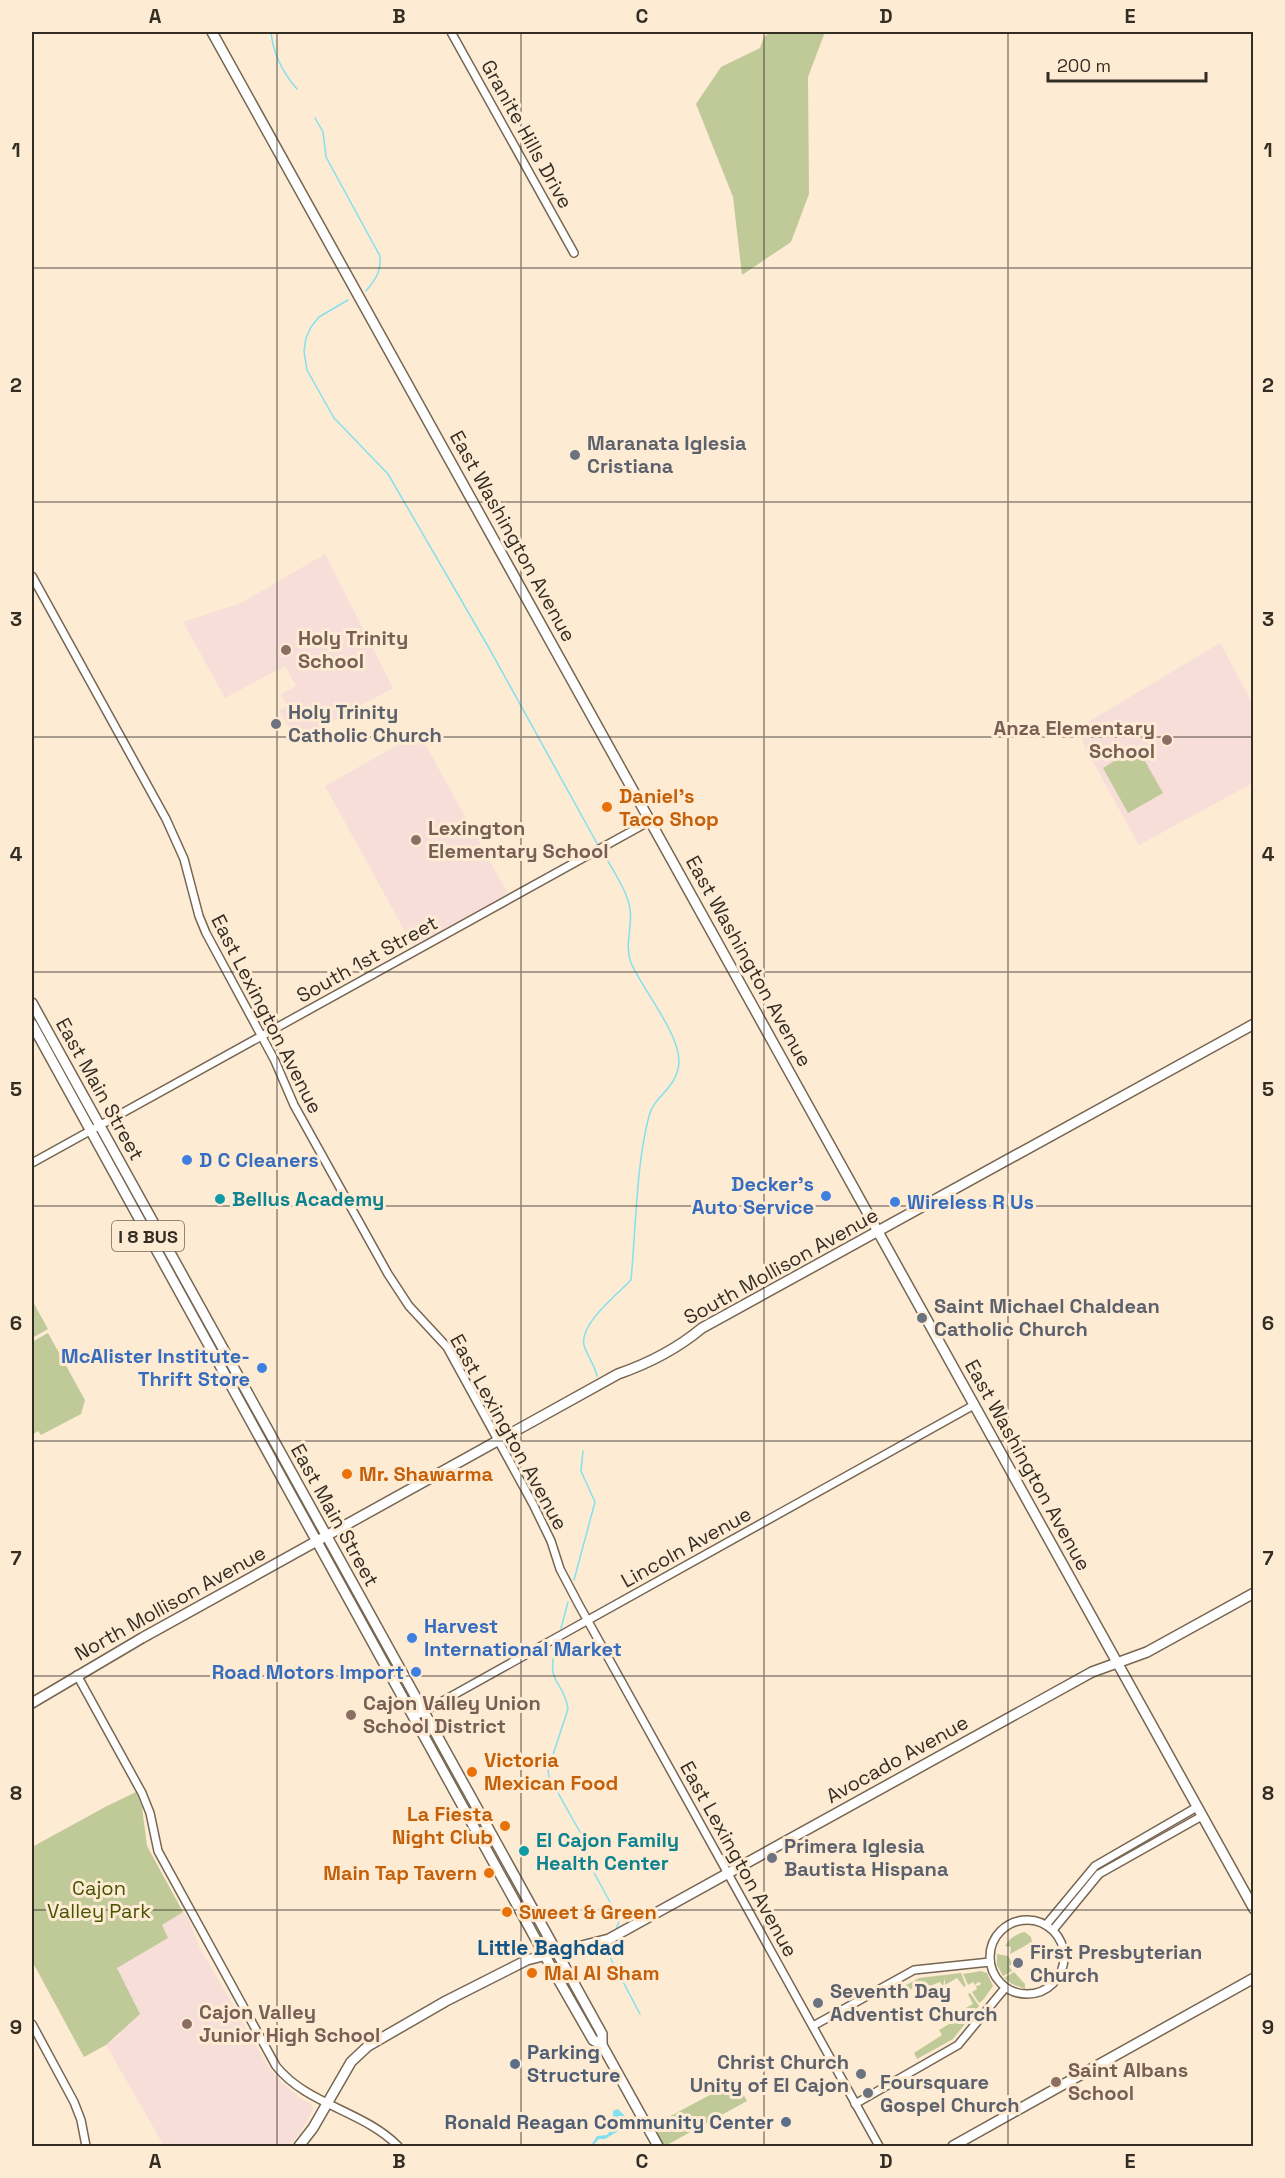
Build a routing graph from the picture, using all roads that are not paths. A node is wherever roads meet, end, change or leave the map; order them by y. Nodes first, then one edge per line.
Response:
1 (212, 32) edge
2 (451, 32) edge
3 (574, 253) dead end
4 (32, 576) edge
5 (650, 821) junction
6 (32, 1003) edge
7 (32, 1024) edge
8 (1254, 1024) edge
9 (262, 1036) junction
10 (95, 1128) junction
11 (32, 1163) edge
12 (878, 1231) junction
13 (974, 1405) junction
14 (498, 1440) junction
15 (327, 1537) junction
16 (317, 1542) junction
17 (1254, 1593) edge
18 (588, 1621) junction
19 (393, 1655) junction
20 (383, 1660) junction
21 (1116, 1662) junction
22 (77, 1675) junction
23 (32, 1703) edge
24 (424, 1712) junction
25 (414, 1717) junction
26 (1199, 1812) junction
27 (727, 1874) junction
28 (1254, 1909) edge
29 (1046, 1925) junction
30 (1053, 1930) junction
31 (555, 1951) junction
32 (545, 1954) junction
33 (990, 1962) junction
34 (1254, 1978) edge
35 (1005, 1988) junction
36 (32, 2024) edge
37 (813, 2026) junction
38 (602, 2045) junction
39 (328, 2103) junction
40 (855, 2104) junction
41 (86, 2146) edge
42 (298, 2146) edge
43 (398, 2146) edge
44 (658, 2146) edge
45 (879, 2146) edge
46 (953, 2146) edge

1 - 5 main road, East Washington Avenue
2 - 3 street, Granite Hills Drive
4 - 9 street, East Lexington Avenue
5 - 9 street, South 1st Street
5 - 12 main road, East Washington Avenue
6 - 10 main road, East Main Street / I 8 BUS
7 - 10 main road, East Main Street / I 8 BUS
8 - 12 main road, South Mollison Avenue
9 - 10 street, South 1st Street
9 - 14 street, East Lexington Avenue
10 - 11 street, South 1st Street
10 - 15 main road, East Main Street / I 8 BUS
10 - 16 main road, East Main Street / I 8 BUS
12 - 13 main road, East Washington Avenue
12 - 14 main road, South Mollison Avenue
13 - 18 street, Lincoln Avenue
13 - 21 main road, East Washington Avenue
14 - 15 main road, South Mollison Avenue
14 - 18 street, East Lexington Avenue
15 - 16 main road, North Mollison Avenue
15 - 19 main road, East Main Street / I 8 BUS
16 - 20 main road, East Main Street / I 8 BUS
16 - 22 main road, North Mollison Avenue
17 - 21 main road, Avocado Avenue
18 - 24 street, Lincoln Avenue
18 - 27 street, East Lexington Avenue
19 - 20 main road
19 - 24 main road, East Main Street / I 8 BUS
20 - 25 main road, East Main Street / I 8 BUS
21 - 26 main road, East Washington Avenue
21 - 27 main road, Avocado Avenue
22 - 23 main road, North Mollison Avenue
22 - 39 street
24 - 25 street, Lincoln Avenue
24 - 31 main road, East Main Street / I 8 BUS
25 - 32 main road, East Main Street / I 8 BUS
26 - 28 main road, East Washington Avenue
26 - 29 street
26 - 30 street
27 - 31 main road, Avocado Avenue
27 - 37 street, East Lexington Avenue
29 - 30 street
29 - 33 street
30 - 35 street
31 - 32 main road, Avocado Avenue
31 - 38 main road, East Main Street / I 8 BUS
32 - 38 main road, East Main Street / I 8 BUS
32 - 39 main road, Avocado Avenue
33 - 35 street
33 - 37 street
34 - 46 main road
35 - 40 street
36 - 41 street
37 - 40 street, East Lexington Avenue
38 - 44 main road, East Main Street / I 8 BUS
39 - 42 main road, Avocado Avenue
39 - 43 street
40 - 45 street, East Lexington Avenue

